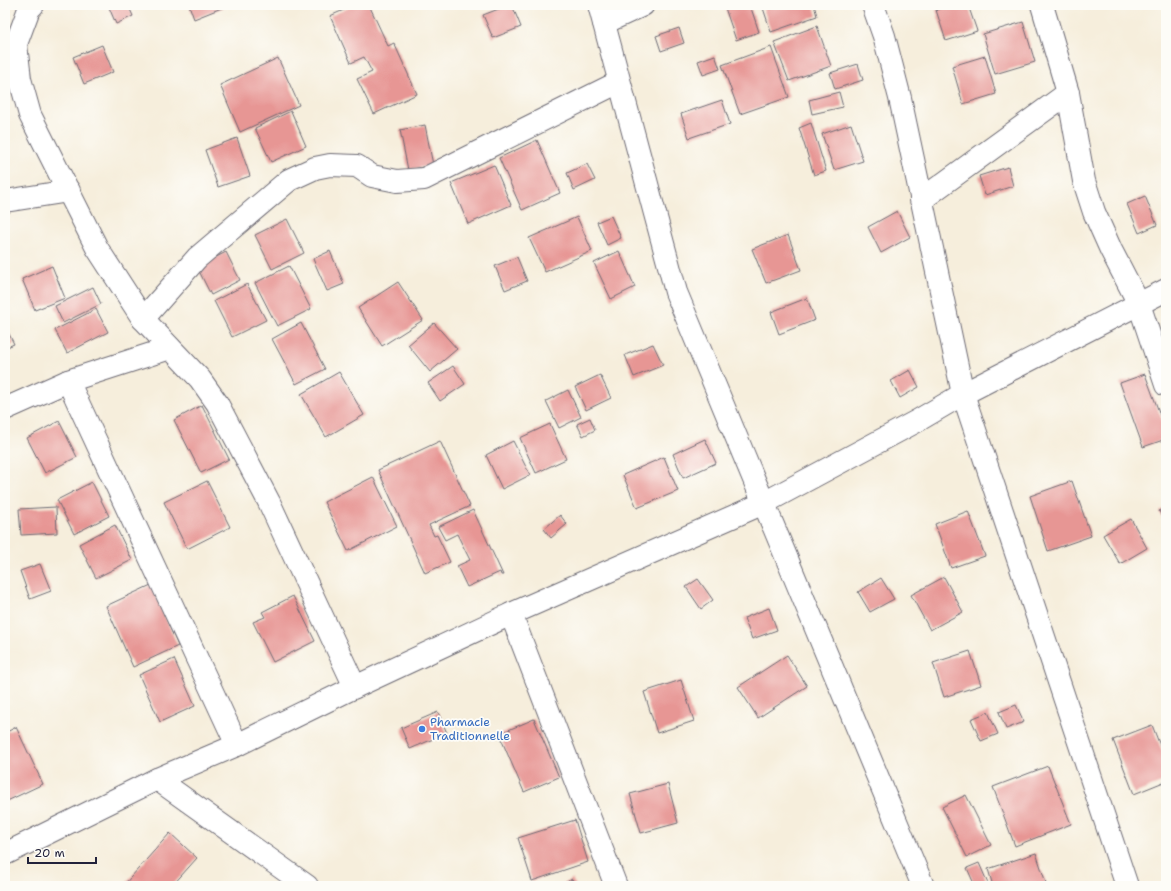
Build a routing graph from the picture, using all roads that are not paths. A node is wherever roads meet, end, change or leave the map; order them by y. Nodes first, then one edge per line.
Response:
1 (33, 5) edge
2 (643, 5) edge
3 (873, 5) edge
4 (1042, 5) edge
5 (601, 14) edge
6 (619, 82) junction
7 (1068, 93) junction
8 (69, 191) junction
9 (921, 200) junction
10 (5, 201) edge
11 (1166, 290) edge
12 (1139, 304) junction
13 (143, 319) junction
14 (170, 348) junction
15 (68, 382) junction
16 (1166, 385) edge
17 (963, 394) junction
18 (5, 409) edge
19 (764, 503) junction
20 (511, 614) junction
21 (355, 687) junction
22 (237, 745) junction
23 (157, 779) junction
24 (5, 854) edge
25 (306, 886) edge
26 (616, 886) edge
27 (923, 886) edge
28 (1127, 886) edge

1 - 8 street
2 - 5 street
3 - 9 street
4 - 7 street
5 - 6 street
6 - 13 street
6 - 19 street
7 - 9 street
7 - 12 street
8 - 10 street
8 - 13 street
9 - 17 street
11 - 12 street
12 - 16 street
12 - 17 street
13 - 14 street
14 - 15 street
14 - 21 street
15 - 18 street
15 - 22 street
17 - 19 street
17 - 28 street
19 - 20 street
19 - 27 street
20 - 21 street
20 - 26 street
21 - 22 street
22 - 23 street
23 - 24 street
23 - 25 street

